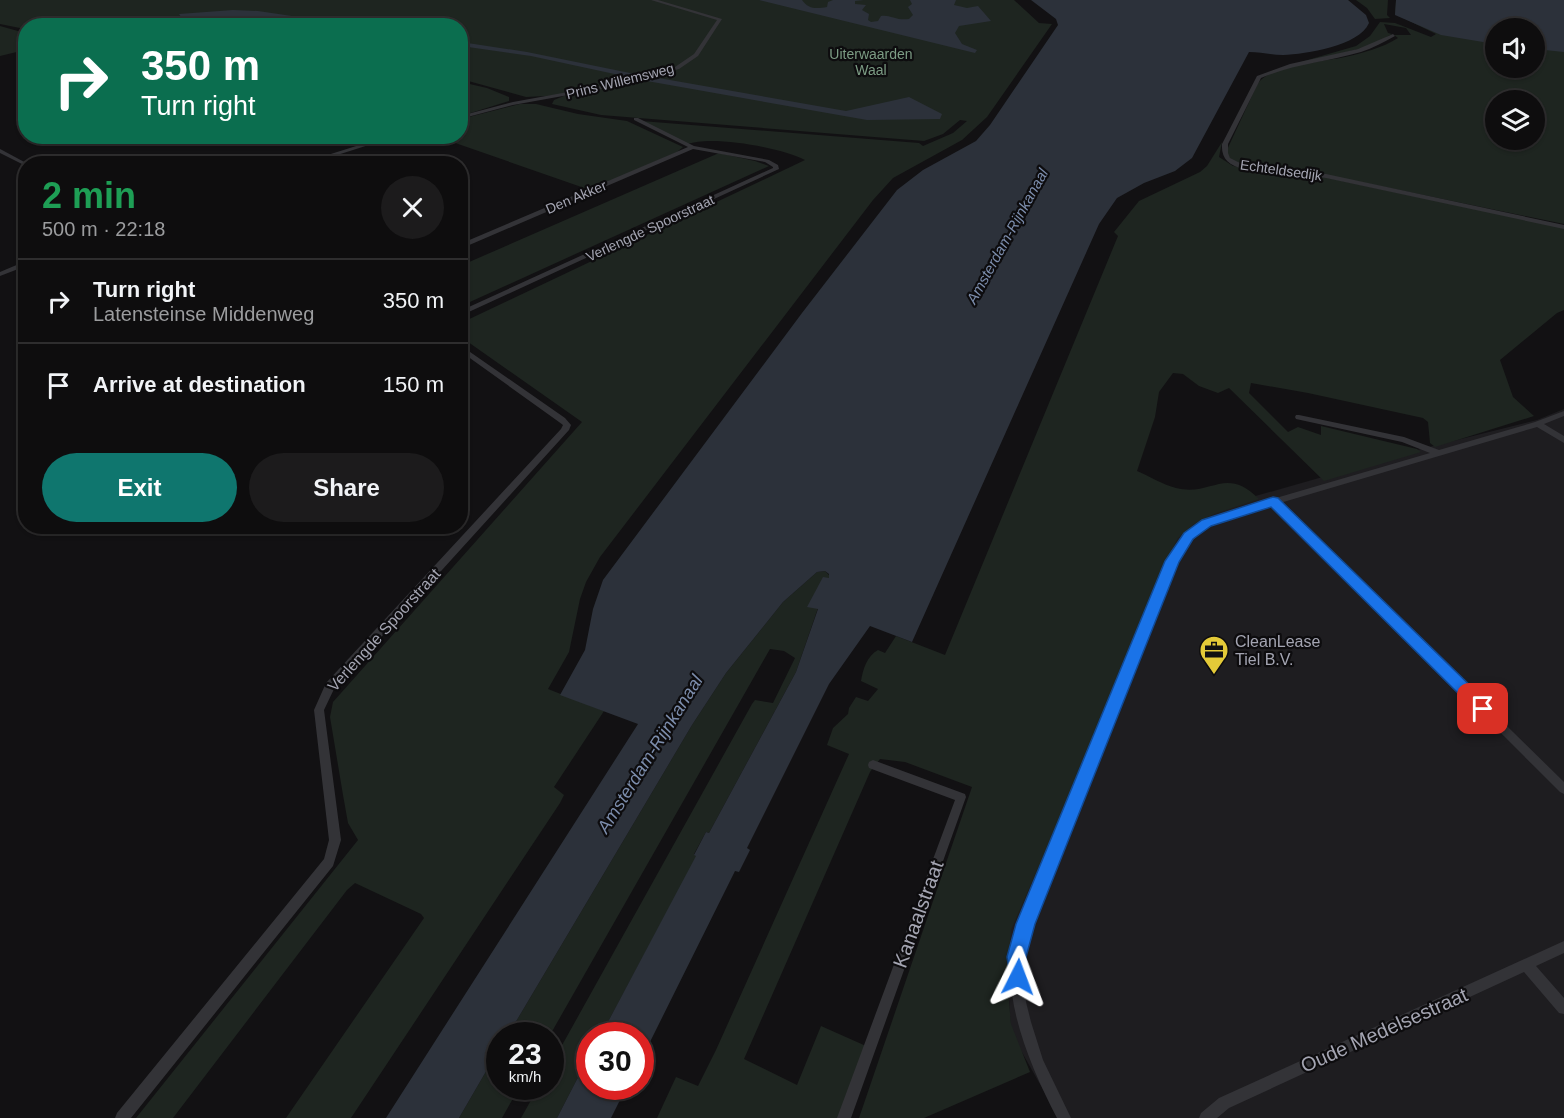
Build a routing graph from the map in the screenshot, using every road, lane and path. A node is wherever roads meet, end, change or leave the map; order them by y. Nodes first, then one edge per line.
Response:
1 (653, 0) edge
2 (1393, 35) dead end
3 (468, 116) edge
4 (636, 120) dead end
5 (368, 144) edge
6 (692, 147) junction
7 (0, 152) edge
8 (328, 156) edge
9 (18, 160) edge
10 (1564, 227) edge
11 (468, 244) edge
12 (18, 266) edge
13 (0, 274) edge
14 (468, 310) edge
15 (468, 354) edge
16 (1564, 412) edge
17 (1299, 417) dead end
18 (1538, 424) junction
19 (1564, 440) edge
20 (1436, 453) junction
21 (1273, 501) junction
22 (873, 765) dead end
23 (1564, 789) edge
24 (1564, 947) edge
25 (1527, 965) junction
26 (1564, 1008) edge
27 (122, 1118) edge
28 (844, 1118) edge
29 (1064, 1118) edge
30 (1206, 1118) edge

1 - 3 street, Prins Willemsweg
2 - 10 street, Echteldsedijk
4 - 6 street
5 - 8 street
6 - 11 street, Den Akker
6 - 14 street, Verlengde Spoorstraat
7 - 9 street
12 - 13 street
15 - 27 street, Verlengde Spoorstraat
16 - 18 street
17 - 20 street
18 - 19 street
18 - 20 street
20 - 21 street
21 - 23 street
21 - 29 street
22 - 28 street, Kanaalstraat
24 - 25 street, Oude Medelsestraat
25 - 26 street
25 - 30 street, Oude Medelsestraat

